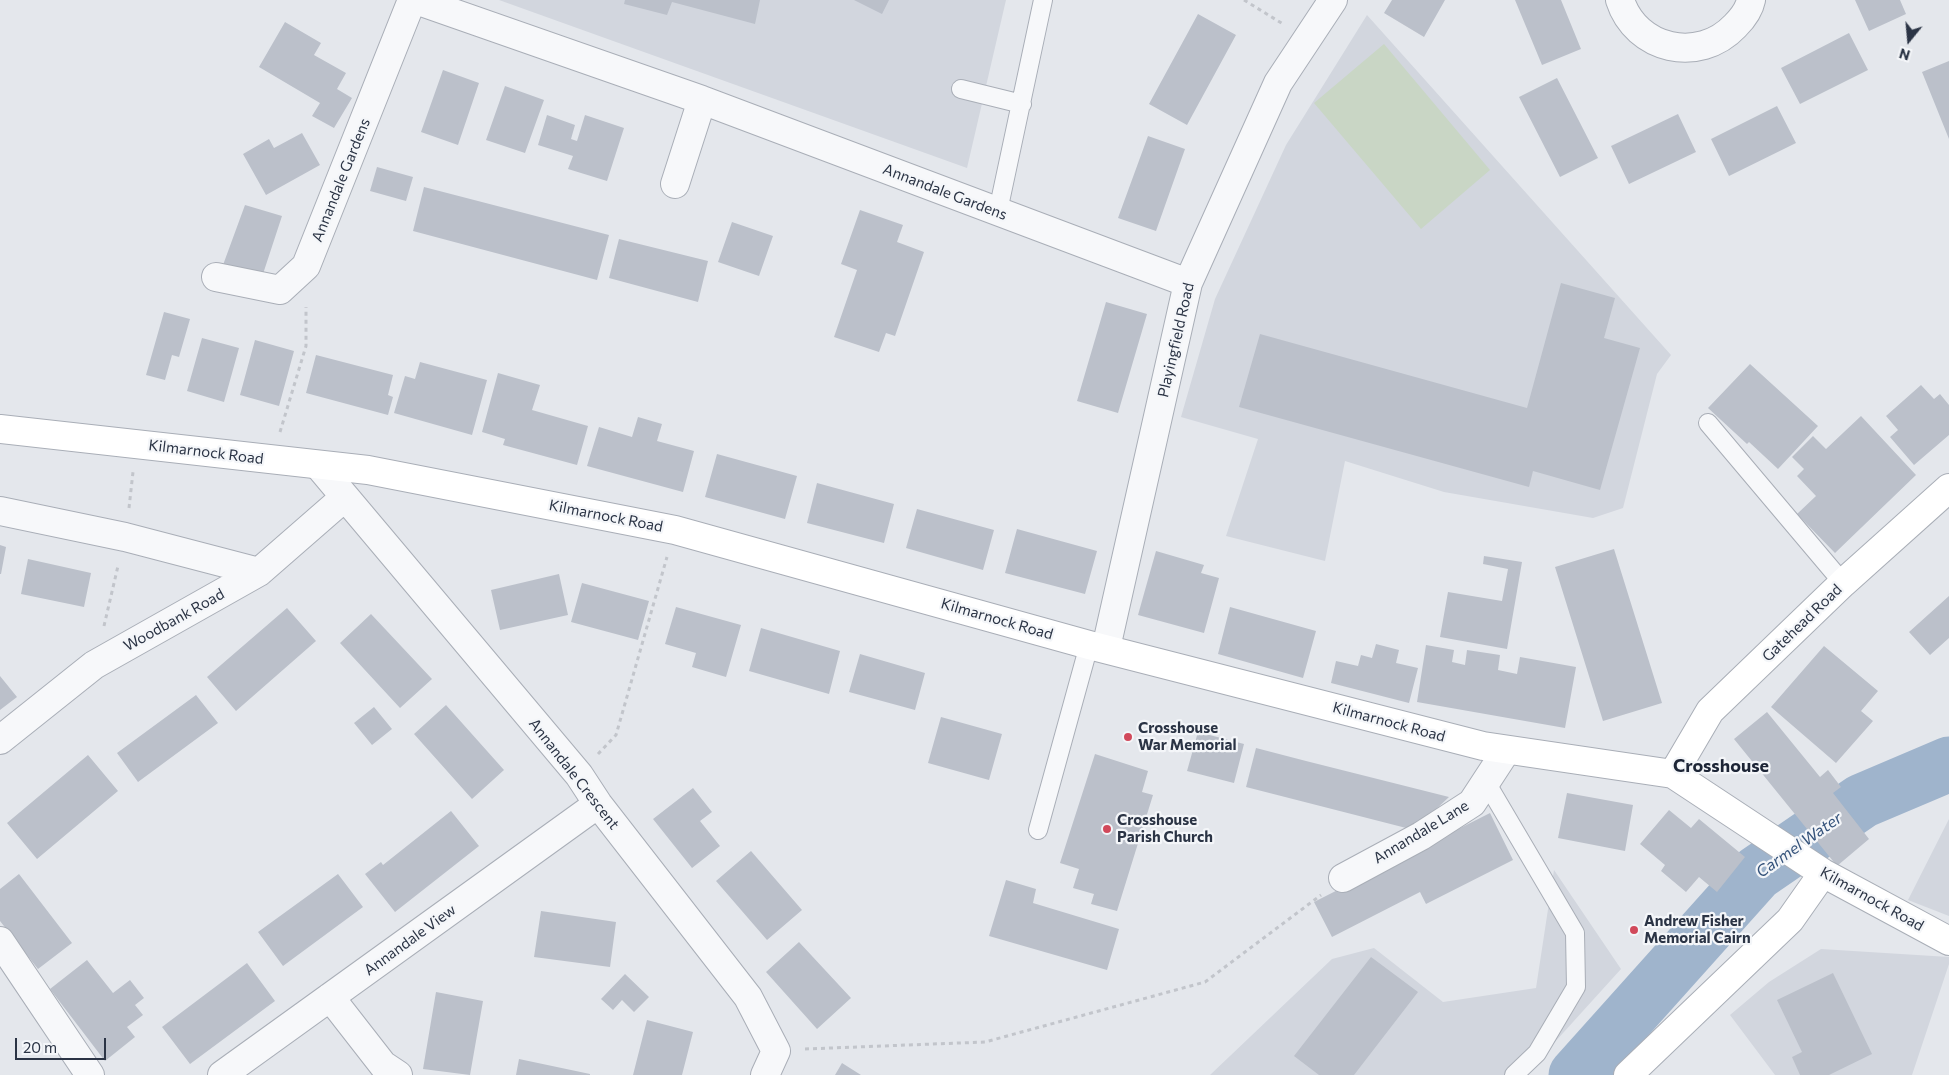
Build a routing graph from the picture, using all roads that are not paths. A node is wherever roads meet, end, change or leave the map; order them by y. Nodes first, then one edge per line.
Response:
1 (412, 0) edge
2 (416, 0) edge
3 (1042, 0) edge
4 (1332, 0) edge
5 (1620, 0) edge
6 (1751, 0) edge
7 (961, 89) dead end
8 (702, 100) junction
9 (1022, 104) junction
10 (675, 184) dead end
11 (998, 212) junction
12 (216, 277) dead end
13 (1188, 283) junction
14 (1708, 423) dead end
15 (0, 429) edge
16 (319, 466) junction
17 (1949, 488) edge
18 (345, 497) junction
19 (0, 511) edge
20 (259, 572) junction
21 (1844, 583) junction
22 (1097, 647) junction
23 (0, 740) edge
24 (1506, 751) junction
25 (1673, 774) junction
26 (1486, 782) junction
27 (598, 804) junction
28 (1038, 830) dead end
29 (1824, 873) junction
30 (1344, 878) road end
31 (0, 941) edge
32 (1949, 941) edge
33 (330, 997) junction
34 (90, 1075) edge
35 (222, 1075) edge
36 (398, 1075) edge
37 (766, 1075) edge
38 (1514, 1075) edge
39 (1628, 1075) edge

1 - 12 street, Annandale Gardens
2 - 8 street, Annandale Gardens
3 - 9 lane
4 - 13 street, Playingfield Road
5 - 6 street
7 - 9 lane
8 - 10 street
8 - 11 street, Annandale Gardens
9 - 11 lane
11 - 13 street, Annandale Gardens
13 - 22 street, Playingfield Road
14 - 21 lane
15 - 16 main road, Kilmarnock Road
16 - 18 street, Annandale Crescent
16 - 22 main road, Kilmarnock Road
17 - 21 main road, Gatehead Road
18 - 20 street, Woodbank Road
18 - 27 street, Annandale Crescent
19 - 20 street
20 - 23 street, Woodbank Road
21 - 25 main road, Gatehead Road
22 - 24 main road, Kilmarnock Road
22 - 28 lane
24 - 25 main road, Kilmarnock Road
24 - 26 street, Annandale Lane
25 - 29 main road, Kilmarnock Road
26 - 30 street, Annandale Lane
26 - 38 lane
27 - 33 street, Annandale View
27 - 37 street, Annandale Crescent
29 - 32 main road, Kilmarnock Road
29 - 39 main road
31 - 34 street
33 - 35 street, Annandale View
33 - 36 street

